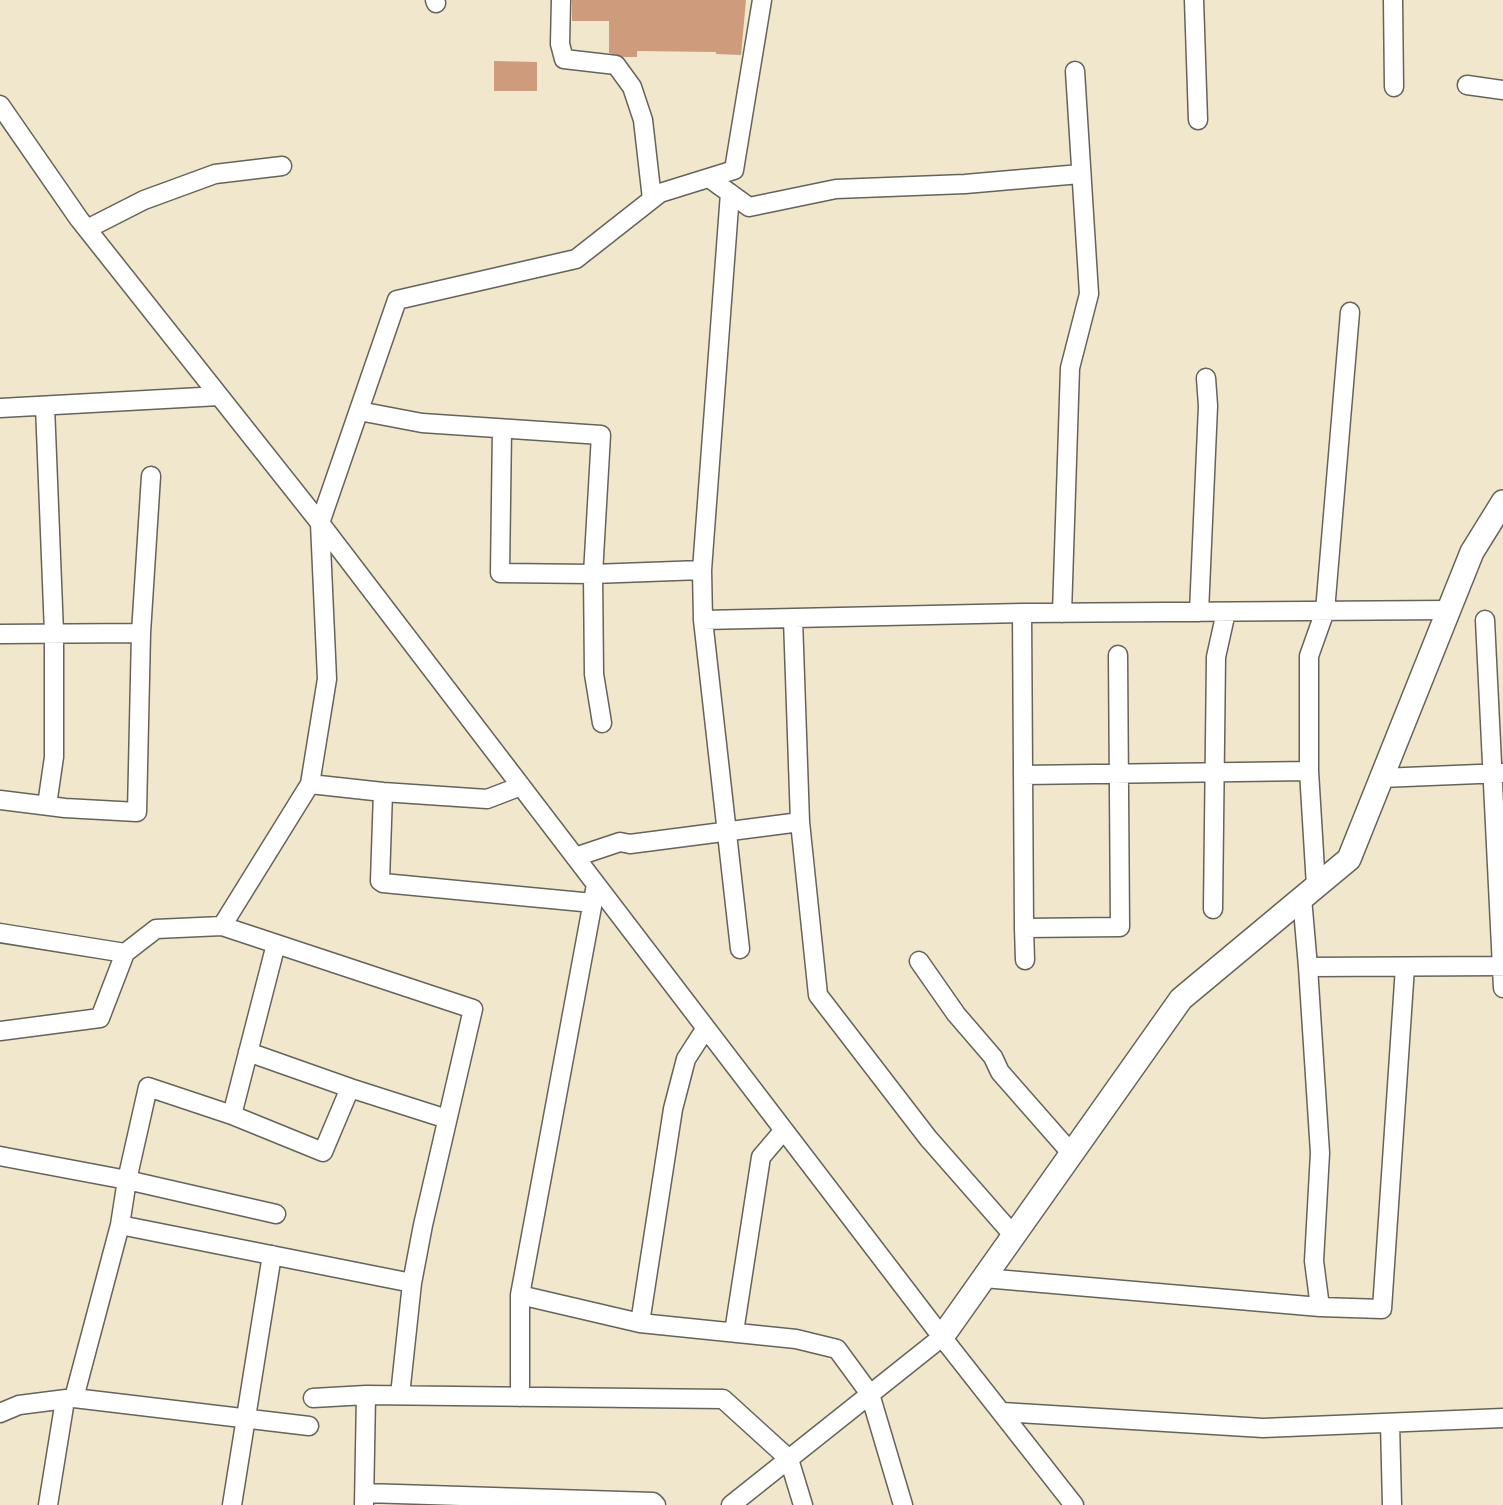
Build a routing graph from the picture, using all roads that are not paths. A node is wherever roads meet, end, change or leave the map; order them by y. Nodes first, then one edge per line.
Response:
1 (561, 0) edge
2 (762, 0) edge
3 (1194, 0) edge
4 (1393, 0) edge
5 (1075, 71) dead end
6 (1467, 85) dead end
7 (1394, 87) dead end
8 (1503, 90) edge
9 (0, 105) edge
10 (1198, 120) dead end
11 (6, 125) edge
12 (282, 166) dead end
13 (1080, 174) junction
14 (709, 178) junction
15 (730, 193) junction
16 (652, 199) junction
17 (88, 229) junction
18 (1350, 312) dead end
19 (1206, 378) dead end
20 (219, 396) junction
21 (45, 407) junction
22 (0, 408) edge
23 (359, 411) junction
24 (502, 429) junction
25 (151, 476) dead end
26 (1503, 502) edge
27 (320, 523) junction
28 (702, 570) junction
29 (593, 574) junction
30 (1449, 610) junction
31 (1226, 611) junction
32 (1325, 611) junction
33 (1062, 612) junction
34 (1199, 612) junction
35 (1022, 613) junction
36 (793, 619) junction
37 (703, 620) junction
38 (1485, 620) dead end
39 (54, 633) junction
40 (141, 633) junction
41 (0, 634) edge
42 (1118, 654) dead end
43 (602, 723) dead end
44 (1214, 771) junction
45 (1309, 771) junction
46 (1118, 774) junction
47 (1498, 774) edge
48 (1023, 775) junction
49 (1381, 778) junction
50 (310, 784) junction
51 (521, 786) junction
52 (383, 792) junction
53 (0, 800) edge
54 (47, 805) junction
55 (800, 822) junction
56 (726, 830) junction
57 (575, 858) junction
58 (596, 885) junction
59 (1309, 892) junction
60 (593, 903) junction
61 (1213, 909) dead end
62 (222, 926) junction
63 (1024, 928) junction
64 (0, 933) edge
65 (276, 944) junction
66 (740, 949) dead end
67 (125, 953) junction
68 (1025, 960) dead end
69 (919, 961) dead end
70 (1503, 966) edge
71 (1308, 967) junction
72 (1405, 967) junction
73 (1503, 988) edge
74 (706, 1028) junction
75 (0, 1031) edge
76 (248, 1052) junction
77 (350, 1088) junction
78 (232, 1115) junction
79 (447, 1119) junction
80 (784, 1130) junction
81 (1072, 1154) junction
82 (0, 1156) edge
83 (127, 1180) junction
84 (276, 1213) dead end
85 (120, 1225) junction
86 (1014, 1236) junction
87 (272, 1255) junction
88 (985, 1278) junction
89 (412, 1283) junction
90 (520, 1295) junction
91 (1320, 1307) junction
92 (640, 1323) junction
93 (734, 1332) junction
94 (942, 1337) junction
95 (870, 1394) junction
96 (366, 1395) junction
97 (400, 1395) junction
98 (520, 1397) junction
99 (313, 1398) dead end
100 (69, 1399) junction
101 (1002, 1412) junction
102 (0, 1413) edge
103 (245, 1418) junction
104 (1503, 1418) edge
105 (1390, 1423) junction
106 (309, 1426) dead end
107 (789, 1459) junction
108 (364, 1499) edge
109 (48, 1505) edge
110 (232, 1505) edge
111 (656, 1505) edge
112 (730, 1505) edge
113 (803, 1505) edge
114 (903, 1505) edge
115 (1074, 1505) edge
116 (1392, 1505) edge

1 - 16 street
2 - 14 street
3 - 10 street
4 - 7 street
5 - 13 street
6 - 8 street
9 - 11 street
11 - 17 street
12 - 17 street
13 - 15 street
13 - 33 street
14 - 15 street
14 - 16 street
15 - 28 street
16 - 23 street
17 - 20 street
18 - 32 street
19 - 34 street
20 - 21 street
20 - 27 street
21 - 22 street
21 - 39 street
23 - 24 street
23 - 27 street
24 - 29 street
24 - 29 street
25 - 40 street
26 - 30 street
27 - 50 street
27 - 51 street
28 - 29 street
28 - 37 street
29 - 43 street
30 - 32 street
30 - 49 street
31 - 32 street
31 - 34 street
31 - 44 street
32 - 45 street
33 - 34 street
33 - 35 street
35 - 36 street
35 - 48 street
36 - 37 street
36 - 55 street
37 - 56 street
38 - 47 street
39 - 40 street
39 - 41 street
39 - 54 street
40 - 54 street
42 - 46 street
44 - 45 street
44 - 46 street
44 - 61 street
45 - 59 street
46 - 48 street
46 - 63 street
47 - 49 street
47 - 70 street
48 - 63 street
49 - 59 street
50 - 52 street
50 - 62 street
51 - 52 street
51 - 57 street
52 - 60 street
53 - 54 street
55 - 56 street
55 - 86 street
56 - 57 street
56 - 66 street
57 - 58 street
58 - 60 street
58 - 74 street
59 - 71 street
59 - 81 street
60 - 90 street
62 - 65 street
62 - 67 street
63 - 68 street
64 - 67 street
65 - 76 street
65 - 79 street
67 - 75 street
69 - 81 street
70 - 72 street
70 - 73 street
71 - 72 street
71 - 91 street
72 - 91 street
74 - 80 street
74 - 92 street
76 - 77 street
76 - 78 street
77 - 78 street
77 - 79 street
78 - 83 street
79 - 89 street
80 - 93 street
80 - 94 street
81 - 86 street
82 - 83 street
83 - 84 street
83 - 85 street
85 - 87 street
85 - 100 street
86 - 88 street
87 - 89 street
87 - 103 street
88 - 91 street
88 - 94 street
89 - 97 street
90 - 92 street
90 - 98 street
92 - 93 street
93 - 95 street
94 - 95 street
94 - 101 street
95 - 107 street
95 - 114 street
96 - 97 street
96 - 99 street
96 - 108 street
97 - 98 street
98 - 107 street
100 - 102 street
100 - 103 street
100 - 109 street
101 - 105 street
101 - 115 street
103 - 106 street
103 - 110 street
104 - 105 street
105 - 116 street
107 - 112 street
107 - 113 street
108 - 111 street

